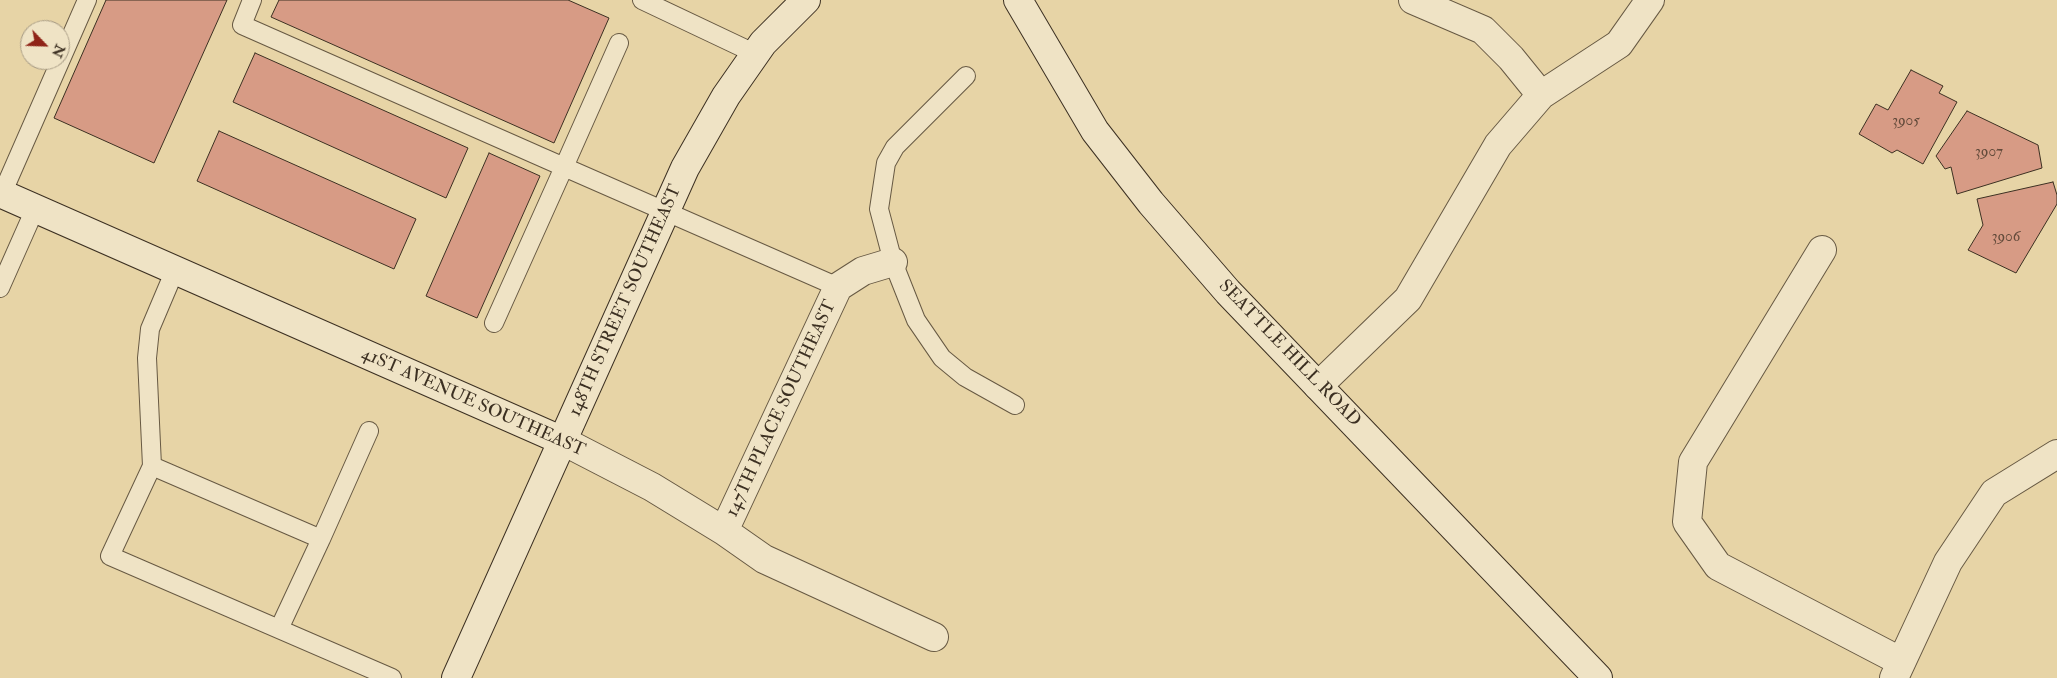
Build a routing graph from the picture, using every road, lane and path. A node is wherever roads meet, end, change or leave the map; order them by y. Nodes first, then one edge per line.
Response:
1 (87, 0) edge
2 (252, 0) edge
3 (642, 0) edge
4 (806, 0) edge
5 (1018, 0) edge
6 (1413, 0) edge
7 (1650, 0) edge
8 (619, 42) dead end
9 (756, 54) junction
10 (966, 76) dead end
11 (1541, 95) junction
12 (564, 167) junction
13 (1, 193) edge
14 (35, 209) junction
15 (666, 212) junction
16 (1822, 250) dead end
17 (893, 262) junction
18 (175, 270) junction
19 (838, 287) junction
20 (0, 288) edge
21 (494, 323) dead end
22 (1318, 386) junction
23 (1015, 405) dead end
24 (369, 431) dead end
25 (563, 442) junction
26 (2057, 454) edge
27 (152, 466) junction
28 (724, 531) junction
29 (321, 539) junction
30 (279, 629) junction
31 (934, 638) dead end
32 (1897, 670) edge
33 (392, 678) edge
34 (456, 678) edge
35 (1598, 678) edge

1 - 13 lane
2 - 12 lane
3 - 9 lane
4 - 9 street, 148TH STREET SOUTHEAST
5 - 22 street, SEATTLE HILL ROAD
6 - 11 street
7 - 11 street
8 - 12 lane
9 - 15 street, 148TH STREET SOUTHEAST
10 - 17 lane
11 - 22 street
12 - 15 lane
12 - 21 lane
13 - 14 street, 41ST AVENUE SOUTHEAST
14 - 18 street, 41ST AVENUE SOUTHEAST
14 - 20 lane
15 - 19 lane
15 - 25 street, 148TH STREET SOUTHEAST
16 - 32 street
17 - 19 street, 147TH PLACE SOUTHEAST
17 - 23 lane
18 - 25 street, 41ST AVENUE SOUTHEAST
18 - 27 lane
19 - 28 street, 147TH PLACE SOUTHEAST
22 - 35 street, SEATTLE HILL ROAD
24 - 29 lane
25 - 28 street, 41ST AVENUE SOUTHEAST
25 - 34 street, 148TH STREET SOUTHEAST
26 - 32 street
27 - 29 lane
27 - 30 lane
28 - 31 street, 41ST AVENUE SOUTHEAST
29 - 30 lane
30 - 33 lane

